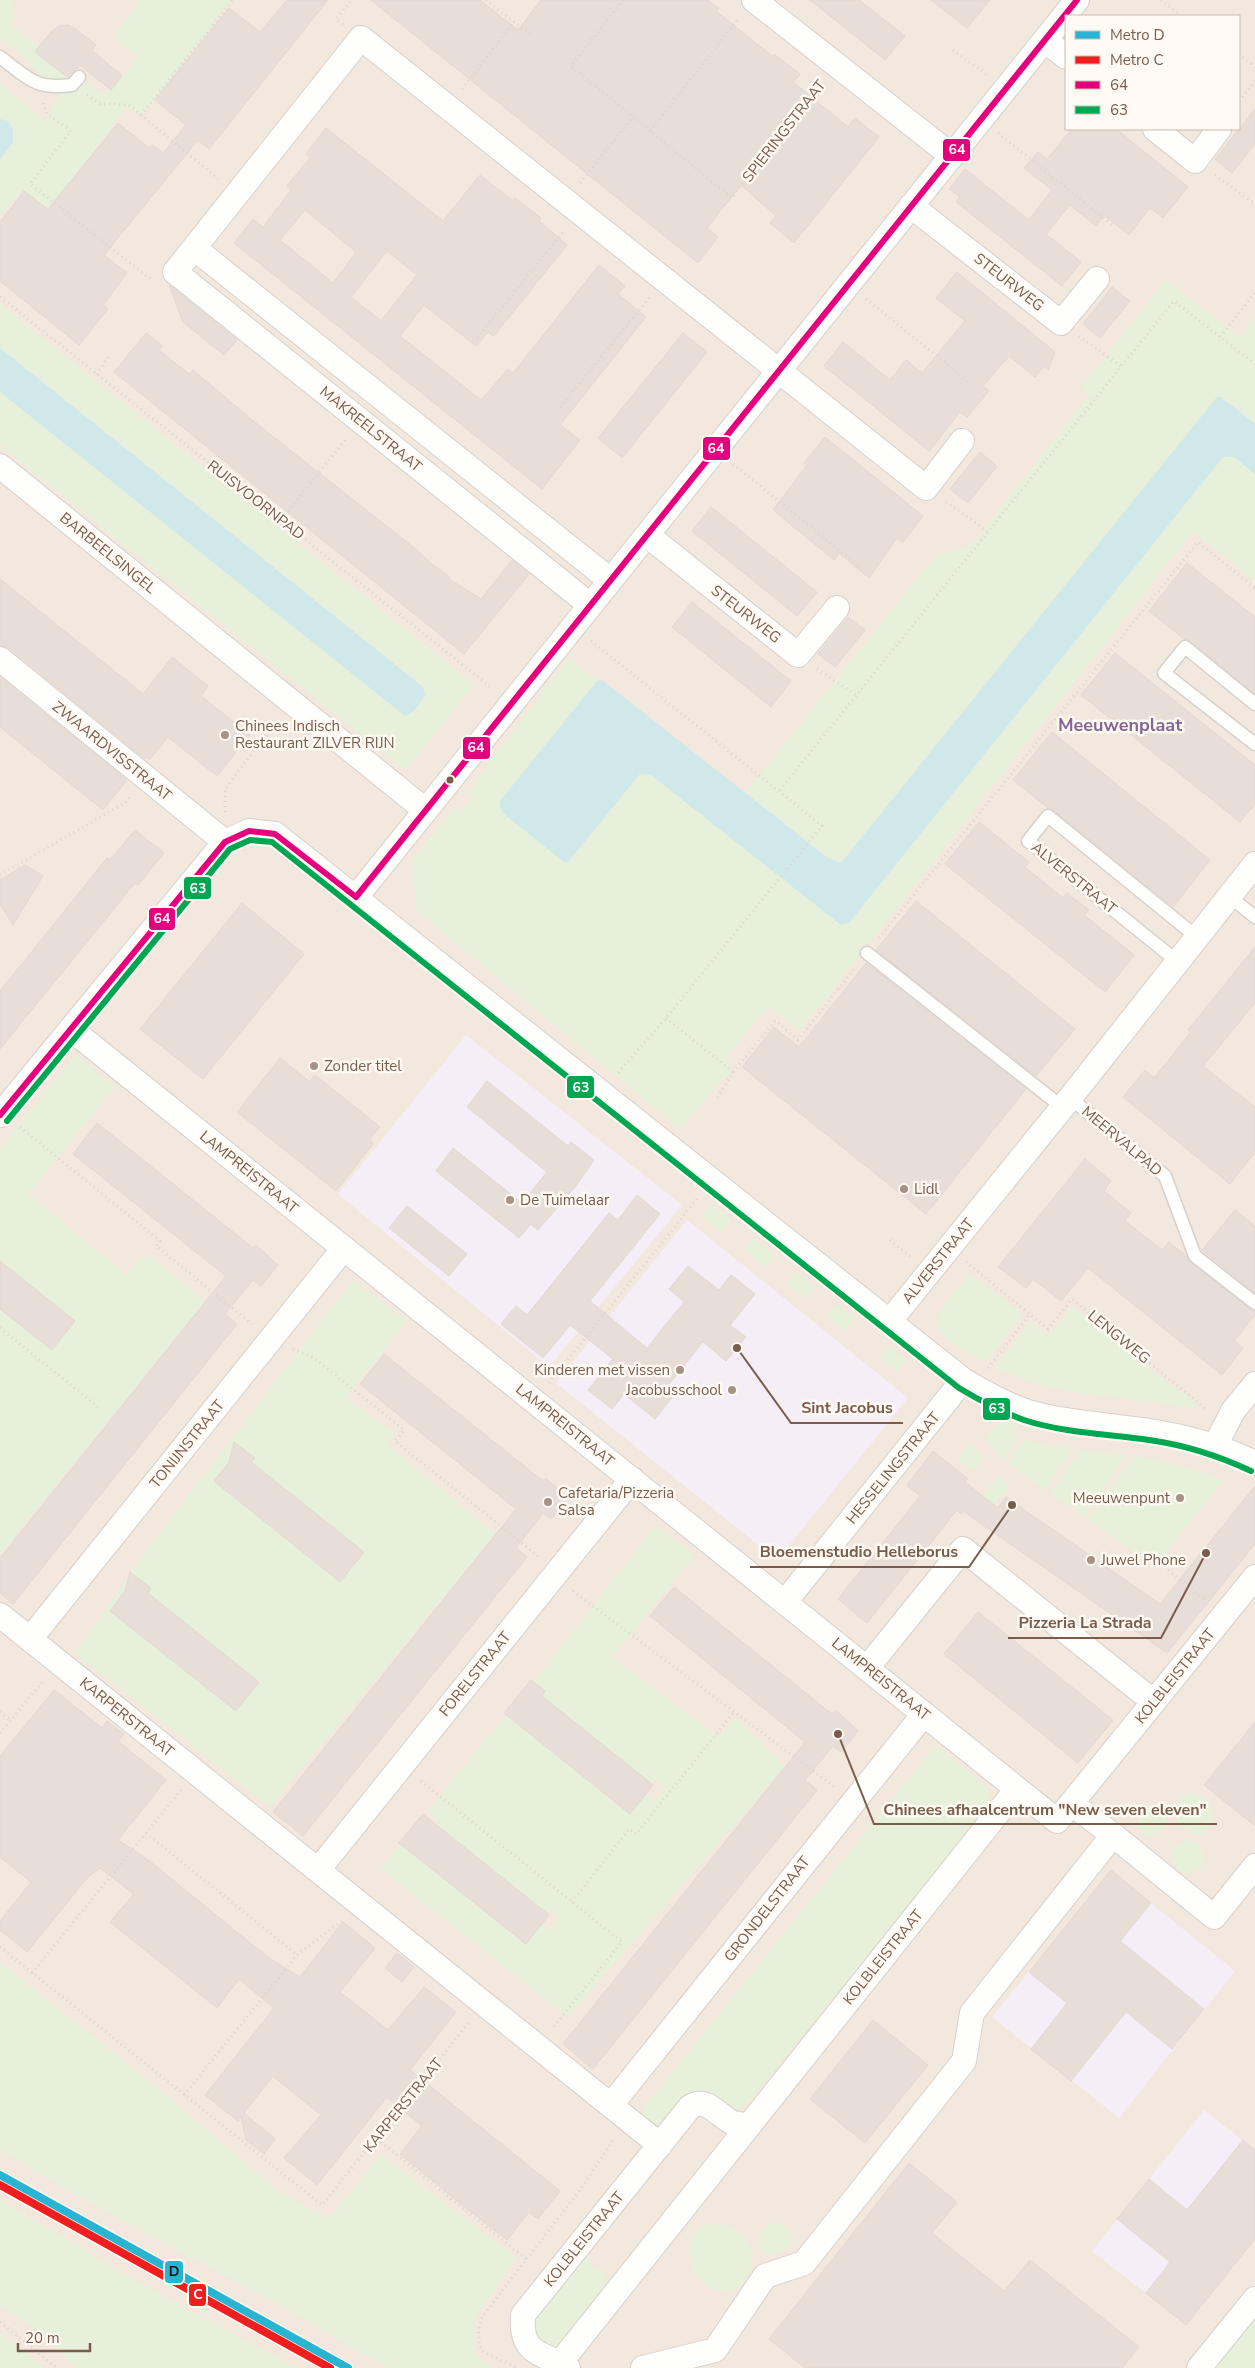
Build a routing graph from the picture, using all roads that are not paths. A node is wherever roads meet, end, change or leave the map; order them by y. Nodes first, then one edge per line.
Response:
1 (1077, 0) edge
2 (748, 8) edge
3 (1045, 40) junction
4 (1065, 56) edge
5 (0, 57) edge
6 (76, 81) road end
7 (1156, 130) edge
8 (1218, 130) edge
9 (952, 156) junction
10 (911, 206) junction
11 (194, 248) junction
12 (1097, 279) dead end
13 (780, 370) junction
14 (962, 441) dead end
15 (2, 472) edge
16 (647, 535) junction
17 (610, 580) junction
18 (590, 605) junction
19 (837, 608) dead end
20 (0, 659) edge
21 (1255, 704) edge
22 (1255, 744) edge
23 (425, 810) junction
24 (225, 842) junction
25 (1255, 864) edge
26 (1230, 896) junction
27 (356, 897) junction
28 (1255, 917) edge
29 (1198, 938) junction
30 (867, 952) road end
31 (1178, 962) junction
32 (72, 1030) junction
33 (1066, 1102) junction
34 (1, 1114) edge
35 (344, 1248) junction
36 (1255, 1304) edge
37 (889, 1322) junction
38 (963, 1380) junction
39 (1255, 1384) edge
40 (1215, 1446) junction
41 (1255, 1463) edge
42 (632, 1479) junction
43 (1255, 1577) edge
44 (785, 1602) junction
45 (0, 1615) edge
46 (30, 1639) junction
47 (867, 1668) junction
48 (1154, 1702) junction
49 (924, 1714) junction
50 (1017, 1788) junction
51 (1064, 1812) junction
52 (1113, 1835) junction
53 (1255, 1866) edge
54 (318, 1870) junction
55 (618, 2110) junction
56 (749, 2125) junction
57 (660, 2145) junction
58 (1255, 2299) edge
59 (564, 2366) edge
60 (643, 2368) edge
61 (1199, 2368) edge

1 - 3 street
2 - 9 street, SPIERINGSTRAAT
3 - 4 street
3 - 9 street
5 - 6 lane
7 - 8 street
9 - 10 street
10 - 12 street, STEURWEG
10 - 13 street
11 - 13 street
11 - 17 street, MAKREELSTRAAT
11 - 18 street, MAKREELSTRAAT
13 - 14 street
13 - 16 street
15 - 23 street, BARBEELSINGEL
16 - 17 street
16 - 19 street, STEURWEG
17 - 18 street
18 - 23 street
20 - 24 street, ZWAARDVISSTRAAT
21 - 22 lane
23 - 27 street
24 - 27 street
24 - 32 street
25 - 26 street, ALVERSTRAAT
26 - 28 lane
26 - 29 street, ALVERSTRAAT
27 - 37 street
29 - 31 street, ALVERSTRAAT
29 - 31 lane, ALVERSTRAAT
30 - 33 lane
31 - 33 street, ALVERSTRAAT
32 - 34 street
32 - 35 street, LAMPREISTRAAT
33 - 36 lane, MEERVALPAD
33 - 37 street, ALVERSTRAAT
35 - 42 street, LAMPREISTRAAT
35 - 46 street, TONIJNSTRAAT
37 - 38 street
38 - 40 street
38 - 44 street, HESSELINGSTRAAT
39 - 40 street
40 - 41 street
42 - 44 street, LAMPREISTRAAT
42 - 54 street, FORELSTRAAT
43 - 48 street, KOLBLEISTRAAT
44 - 47 street, LAMPREISTRAAT
45 - 46 street, KARPERSTRAAT
46 - 54 street, KARPERSTRAAT
47 - 48 street
47 - 49 street, LAMPREISTRAAT
48 - 51 street, KOLBLEISTRAAT
49 - 50 street, LAMPREISTRAAT
49 - 55 street, GRONDELSTRAAT
50 - 51 street, LAMPREISTRAAT
50 - 56 street, KOLBLEISTRAAT
51 - 52 street, LAMPREISTRAAT
52 - 53 street, LAMPREISTRAAT
52 - 60 street
54 - 55 street, KARPERSTRAAT
55 - 57 street, KARPERSTRAAT
56 - 57 street, KOLBLEISTRAAT
56 - 59 street, KOLBLEISTRAAT
57 - 59 street, KOLBLEISTRAAT
58 - 61 street

